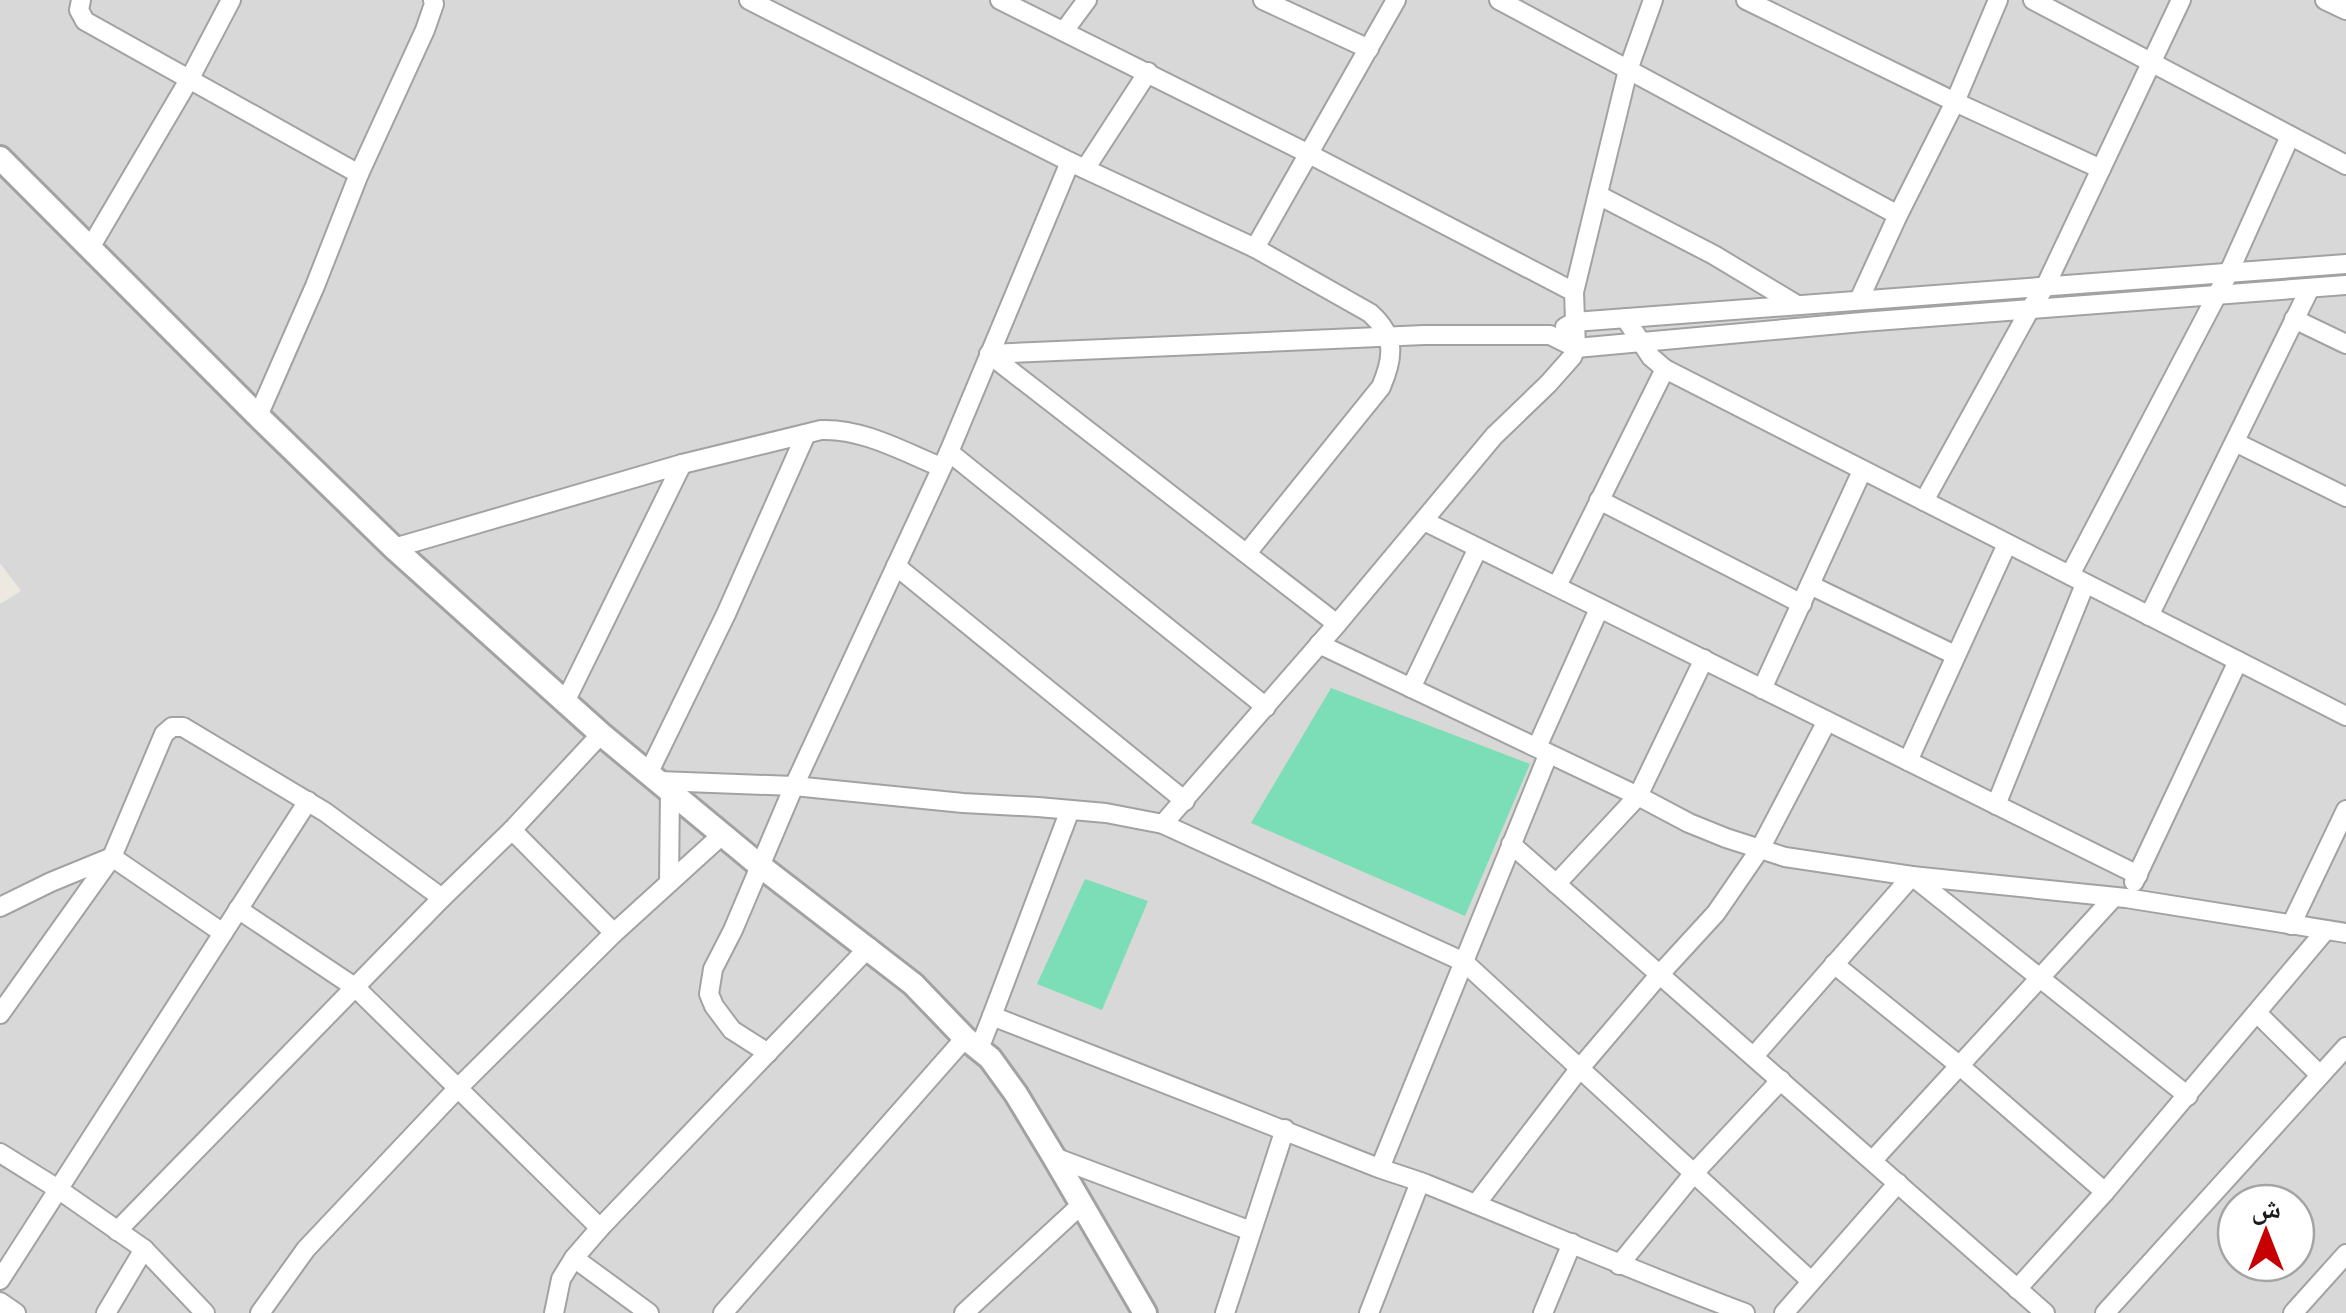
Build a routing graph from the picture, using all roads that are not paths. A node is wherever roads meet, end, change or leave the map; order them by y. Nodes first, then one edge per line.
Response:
1 (81, 0) edge
2 (232, 0) edge
3 (433, 0) edge
4 (749, 0) edge
5 (1000, 0) edge
6 (1086, 0) edge
7 (1264, 0) edge
8 (1396, 0) edge
9 (1499, 0) edge
10 (1654, 0) edge
11 (1746, 0) edge
12 (1998, 0) edge
13 (2033, 0) edge
14 (2182, 0) edge
15 (2326, 0) edge
16 (2346, 10) edge
17 (1064, 31) junction
18 (1369, 49) junction
19 (2151, 62) junction
20 (1628, 70) junction
21 (1148, 72) junction
22 (190, 78) junction
23 (1954, 102) junction
24 (2290, 136) junction
25 (1310, 154) junction
26 (0, 158) edge
27 (1077, 165) junction
28 (2346, 165) edge
29 (2101, 169) junction
30 (359, 174) junction
31 (1598, 195) junction
32 (1898, 215) junction
33 (90, 248) junction
34 (1254, 248) junction
35 (2345, 262) edge
36 (2230, 272) junction
37 (2346, 285) edge
38 (2045, 287) junction
39 (2310, 288) junction
40 (1574, 292) junction
41 (2218, 294) junction
42 (1859, 300) junction
43 (1797, 305) junction
44 (2030, 309) junction
45 (1625, 318) junction
46 (2294, 319) junction
47 (1574, 322) junction
48 (1550, 335) junction
49 (1388, 337) junction
50 (1641, 342) junction
51 (2346, 344) edge
52 (1576, 348) junction
53 (989, 354) junction
54 (1665, 369) junction
55 (258, 416) junction
56 (806, 434) junction
57 (2234, 442) junction
58 (945, 459) junction
59 (682, 464) junction
60 (1862, 471) junction
61 (2346, 497) edge
62 (1599, 500) junction
63 (1924, 501) junction
64 (1424, 521) junction
65 (2007, 544) junction
66 (394, 548) junction
67 (1478, 548) junction
68 (1246, 553) junction
69 (896, 566) junction
70 (2078, 579) junction
71 (1557, 586) junction
72 (1810, 586) junction
73 (1802, 604) junction
74 (1599, 609) junction
75 (2150, 616) junction
76 (1337, 624) junction
77 (1319, 644) junction
78 (1956, 655) junction
79 (1704, 660) junction
80 (2238, 661) junction
81 (1411, 688) junction
82 (1762, 689) junction
83 (565, 702) junction
84 (1266, 707) junction
85 (2346, 716) edge
86 (1827, 721) junction
87 (601, 734) junction
88 (1542, 751) junction
89 (1908, 761) junction
90 (659, 781) junction
91 (794, 786) junction
92 (1638, 796) junction
93 (308, 801) junction
94 (1185, 801) junction
95 (1996, 805) junction
96 (1070, 810) junction
97 (2346, 810) edge
98 (1163, 824) junction
99 (512, 830) junction
100 (723, 834) junction
101 (1511, 844) junction
102 (1760, 849) junction
103 (112, 857) junction
104 (759, 865) junction
105 (2138, 875) junction
106 (1912, 876) junction
107 (670, 883) junction
108 (1556, 884) junction
109 (442, 898) junction
110 (2120, 898) junction
111 (0, 907) edge
112 (238, 909) junction
113 (2292, 925) junction
114 (2326, 930) junction
115 (223, 933) junction
116 (614, 933) junction
117 (2346, 934) edge
118 (868, 948) junction
119 (1464, 962) junction
120 (1834, 964) junction
121 (1660, 974) junction
122 (2042, 978) junction
123 (356, 988) junction
124 (2257, 1013) junction
125 (0, 1014) edge
126 (992, 1016) junction
127 (972, 1044) junction
128 (2346, 1047) edge
129 (768, 1053) junction
130 (1754, 1056) junction
131 (1960, 1066) junction
132 (1580, 1068) junction
133 (2320, 1075) junction
134 (1782, 1080) junction
135 (457, 1089) junction
136 (2188, 1096) junction
137 (1285, 1129) junction
138 (0, 1153) edge
139 (1054, 1157) junction
140 (1873, 1160) junction
141 (1380, 1168) junction
142 (1694, 1173) junction
143 (1420, 1182) junction
144 (1898, 1183) junction
145 (58, 1189) junction
146 (2105, 1192) junction
147 (1082, 1204) junction
148 (1476, 1204) junction
149 (600, 1228) junction
150 (118, 1231) junction
151 (1251, 1231) junction
152 (1572, 1242) junction
153 (144, 1248) junction
154 (2346, 1254) edge
155 (574, 1258) junction
156 (1619, 1265) junction
157 (0, 1280) edge
158 (1811, 1281) junction
159 (2017, 1289) junction
160 (0, 1302) edge
161 (1698, 1305) edge
162 (1136, 1309) edge
163 (16, 1313) edge
164 (106, 1313) edge
165 (205, 1313) edge
166 (260, 1313) edge
167 (554, 1313) edge
168 (650, 1313) edge
169 (723, 1313) edge
170 (964, 1313) edge
171 (1225, 1313) edge
172 (1369, 1313) edge
173 (1542, 1313) edge
174 (1745, 1313) edge
175 (1784, 1313) edge
176 (2044, 1313) edge
177 (2105, 1313) edge
178 (2293, 1313) edge

1 - 22 street
2 - 22 street
3 - 30 street
4 - 27 street
5 - 17 street
6 - 17 street
7 - 18 street
8 - 18 street
9 - 20 street
10 - 20 street
11 - 23 street
12 - 23 street
13 - 19 street
14 - 19 street
15 - 16 street
17 - 21 street
18 - 25 street
19 - 24 street
19 - 29 street
20 - 31 street
20 - 32 street
21 - 25 street
21 - 27 street
22 - 30 street
22 - 33 street
23 - 29 street
23 - 32 street
24 - 28 street
24 - 36 street
25 - 34 street
25 - 40 street
26 - 33 street
27 - 34 street
27 - 53 street
29 - 38 street
30 - 55 street
31 - 40 street
31 - 43 street
32 - 42 street
33 - 55 street
34 - 49 street
35 - 36 street
36 - 38 street
36 - 41 street
37 - 39 street
38 - 42 street
38 - 44 street
39 - 41 street
39 - 46 street
40 - 47 street
41 - 44 street
41 - 70 street
42 - 43 street
43 - 45 street
44 - 50 street
44 - 63 street
45 - 47 street
45 - 50 street
46 - 51 street
46 - 57 street
47 - 48 street
47 - 52 street
48 - 49 street
48 - 52 street
49 - 53 street
49 - 68 street
50 - 52 street
50 - 54 street
52 - 64 street
53 - 58 street
53 - 68 street
54 - 60 street
54 - 62 street
55 - 66 street
56 - 58 street
56 - 59 street
56 - 90 street
57 - 61 street
57 - 75 street
58 - 69 street
58 - 84 street
59 - 66 street
59 - 83 street
60 - 63 street
60 - 72 street
62 - 71 street
62 - 73 street
63 - 65 street
64 - 67 street
64 - 76 street
65 - 70 street
65 - 78 street
66 - 83 street
67 - 71 street
67 - 81 street
68 - 76 street
69 - 91 street
69 - 94 street
70 - 75 street
70 - 95 street
71 - 74 street
72 - 73 street
72 - 78 street
73 - 82 street
74 - 79 street
74 - 88 street
75 - 80 street
76 - 77 street
77 - 81 street
77 - 84 street
78 - 89 street
79 - 82 street
79 - 92 street
80 - 85 street
80 - 105 street
81 - 88 street
82 - 86 street
83 - 87 street
84 - 94 street
86 - 89 street
86 - 102 street
87 - 90 street
87 - 99 street
88 - 92 street
88 - 101 street
89 - 95 street
90 - 91 street
90 - 100 street
90 - 107 street
91 - 96 street
91 - 104 street
92 - 102 street
92 - 108 street
93 - 103 street
93 - 109 street
93 - 112 street
94 - 98 street
95 - 105 street
96 - 98 street
96 - 126 street
97 - 113 street
98 - 119 street
99 - 109 street
99 - 116 street
100 - 104 street
100 - 107 street
101 - 108 street
101 - 119 street
102 - 106 street
102 - 121 street
103 - 111 street
103 - 115 street
103 - 125 street
104 - 118 street
104 - 129 street
105 - 110 street
106 - 110 street
106 - 120 street
106 - 122 street
107 - 116 street
108 - 121 street
109 - 123 street
110 - 113 street
110 - 122 street
112 - 115 street
112 - 123 street
113 - 114 street
114 - 117 street
114 - 124 street
115 - 145 street
116 - 135 street
118 - 127 street
118 - 129 street
119 - 132 street
119 - 141 street
120 - 130 street
120 - 131 street
121 - 130 street
121 - 132 street
122 - 131 street
122 - 136 street
123 - 135 street
123 - 150 street
124 - 133 street
124 - 136 street
126 - 127 street
126 - 137 street
127 - 139 street
127 - 169 street
128 - 133 street
129 - 149 street
130 - 134 street
131 - 140 street
131 - 146 street
132 - 142 street
132 - 148 street
133 - 177 street
134 - 140 street
134 - 142 street
135 - 149 street
135 - 166 street
136 - 146 street
137 - 141 street
137 - 151 street
138 - 145 street
139 - 147 street
139 - 151 street
140 - 144 street
141 - 143 street
142 - 156 street
142 - 158 street
143 - 148 street
143 - 172 street
144 - 158 street
144 - 159 street
145 - 150 street
145 - 157 street
146 - 159 street
147 - 162 street
147 - 170 street
148 - 152 street
149 - 155 street
150 - 153 street
151 - 171 street
152 - 156 street
152 - 173 street
153 - 164 street
153 - 165 street
154 - 178 street
155 - 167 street
155 - 168 street
156 - 161 street
158 - 175 street
159 - 176 street
160 - 163 street
161 - 174 street

